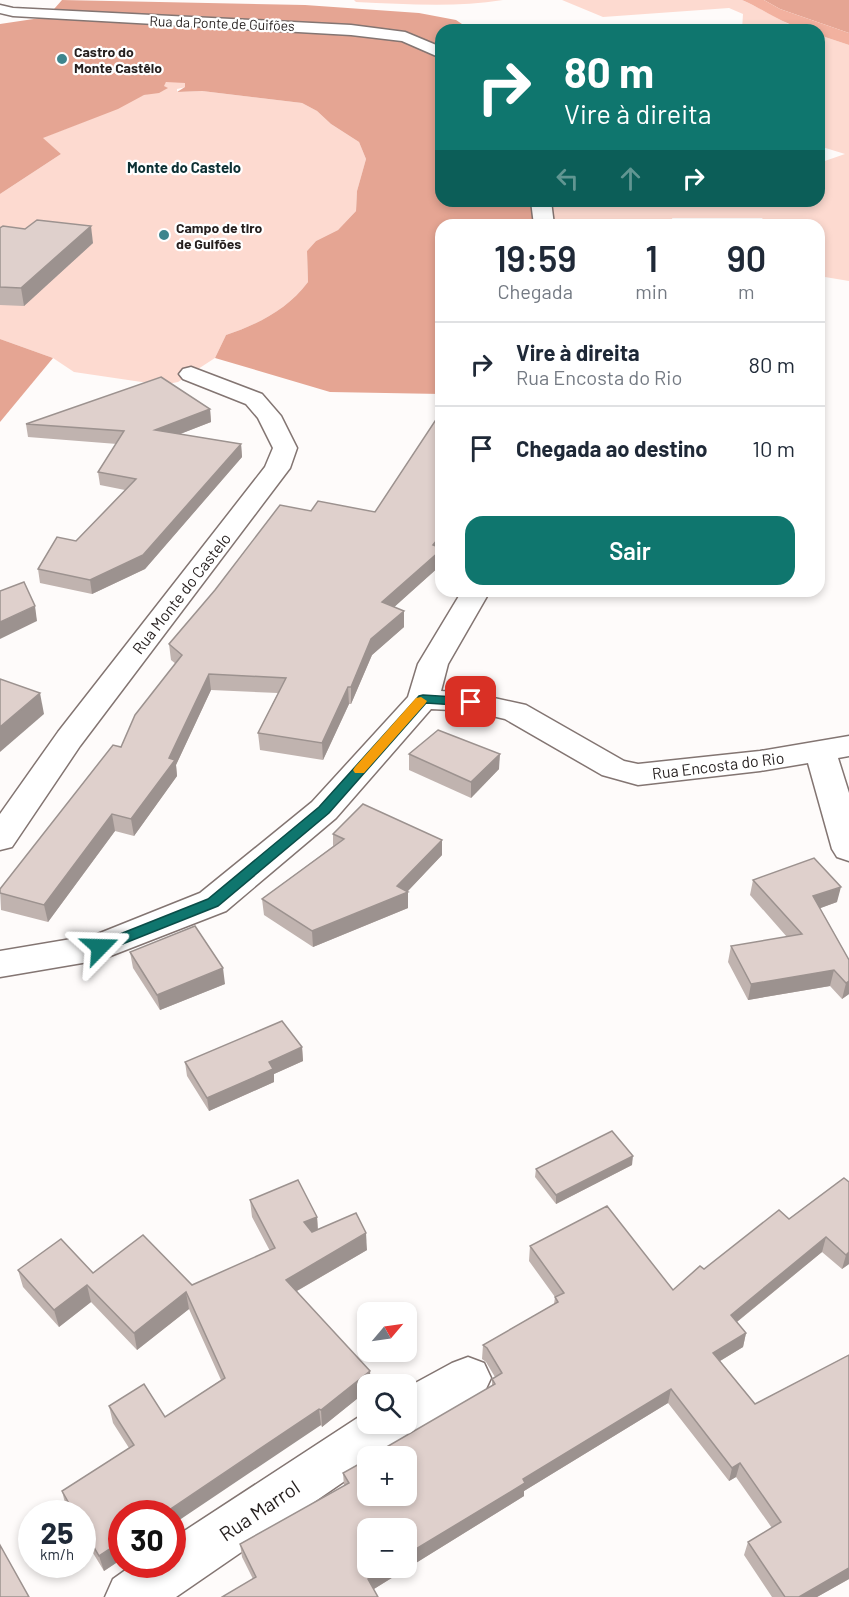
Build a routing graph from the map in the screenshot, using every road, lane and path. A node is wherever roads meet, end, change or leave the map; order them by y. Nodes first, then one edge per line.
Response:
1 (4, 12) edge
2 (435, 50) edge
3 (191, 374) dead end
4 (472, 597) edge
5 (423, 699) junction
6 (835, 749) edge
7 (0, 839) edge
8 (849, 849) edge
9 (0, 963) edge
10 (468, 1378) dead end
11 (417, 1407) edge
12 (373, 1434) edge
13 (130, 1597) edge

1 - 2 street, Rua da Ponte de Guifões
3 - 7 street, Rua Monte do Castelo
4 - 5 street
5 - 6 street, Rua Encosta do Rio
5 - 9 street
6 - 8 street
10 - 11 street
12 - 13 street, Rua Marrol

